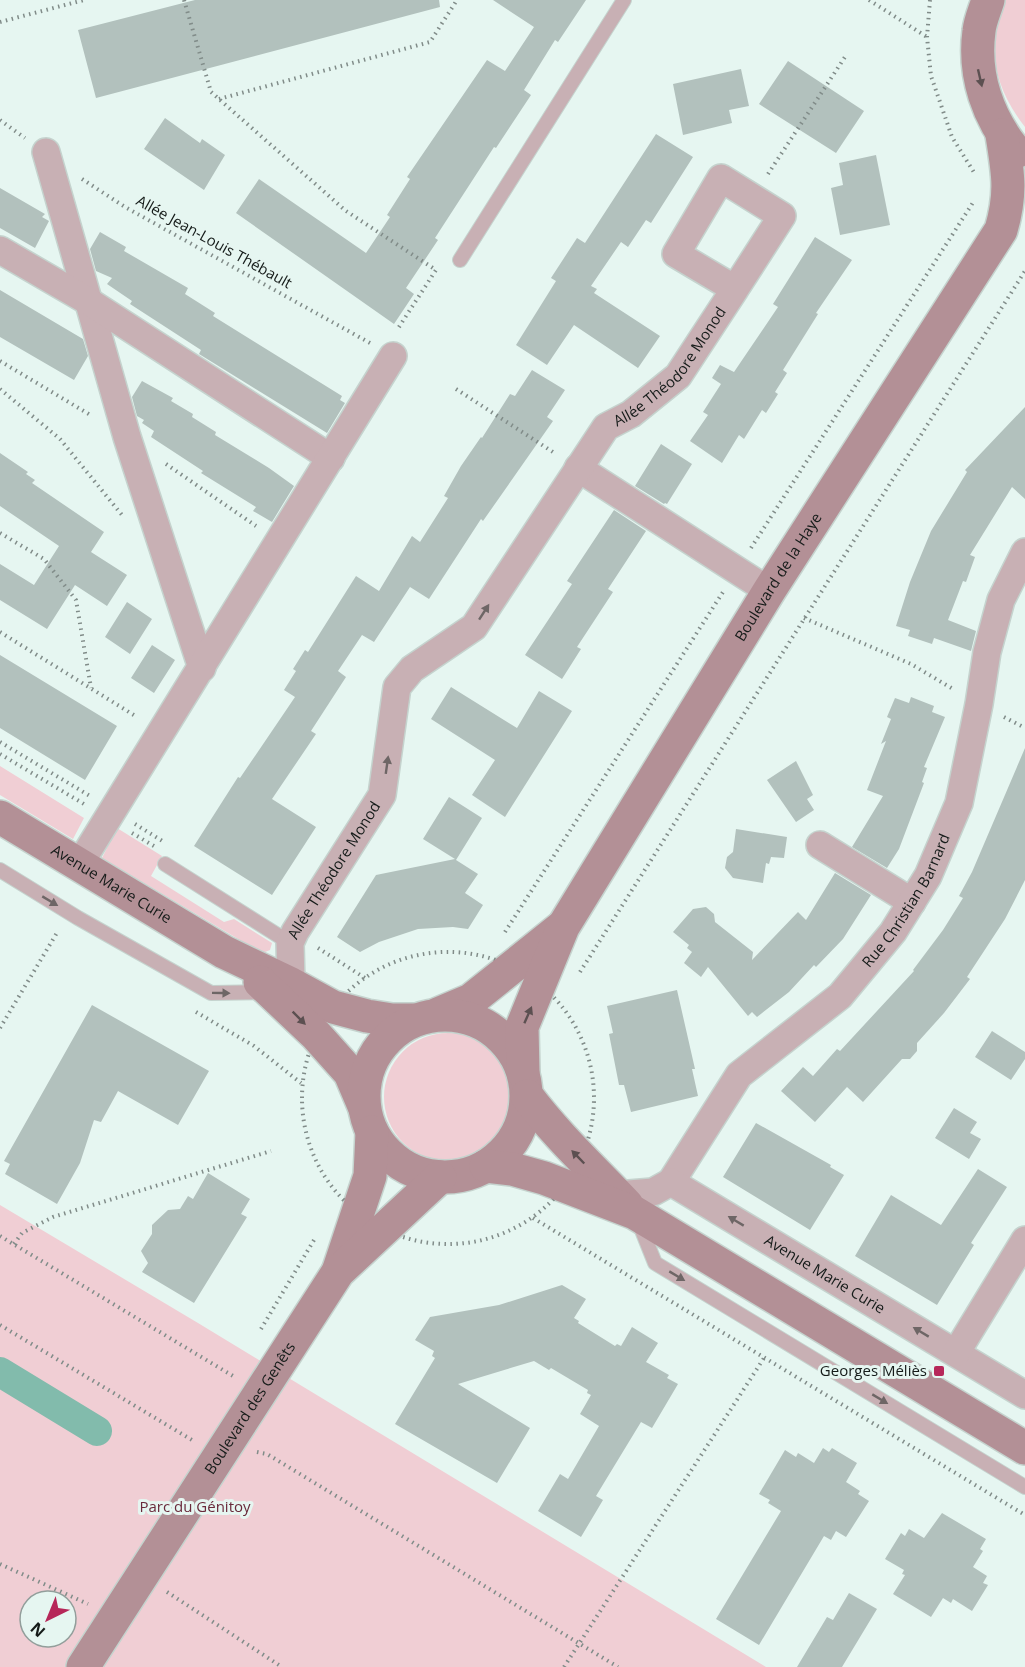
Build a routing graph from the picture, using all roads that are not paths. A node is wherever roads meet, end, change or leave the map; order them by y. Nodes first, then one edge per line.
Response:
1 (624, 0) edge
2 (980, 10) edge
3 (1002, 135) junction
4 (46, 152) road end
5 (1025, 162) edge
6 (1013, 222) edge
7 (0, 250) edge
8 (460, 260) dead end
9 (735, 290) junction
10 (88, 301) junction
11 (389, 353) road end
12 (331, 458) junction
13 (578, 468) junction
14 (1023, 560) edge
15 (769, 591) junction
16 (202, 668) junction
17 (0, 817) edge
18 (820, 845) dead end
19 (163, 857) road end
20 (79, 865) junction
21 (0, 870) edge
22 (912, 902) junction
23 (562, 927) junction
24 (292, 938) junction
25 (282, 988) junction
26 (426, 1017) junction
27 (525, 1084) junction
28 (368, 1119) junction
29 (486, 1166) junction
30 (440, 1177) junction
31 (671, 1182) junction
32 (626, 1204) junction
33 (1025, 1240) edge
34 (338, 1272) junction
35 (956, 1353) junction
36 (1025, 1395) edge
37 (1025, 1448) edge
38 (1025, 1487) edge
39 (83, 1667) edge

1 - 8 lane
2 -> 3 street
3 - 5 street
3 - 6 street, Boulevard de la Haye
4 - 10 street
6 - 15 street, Boulevard de la Haye
7 - 10 street
9 - 9 street, Allée Théodore Monod
9 - 13 street, Allée Théodore Monod
10 - 12 street
10 - 16 street
11 - 12 street
12 - 16 street
13 - 15 street
24 -> 13 street, Allée Théodore Monod
14 - 22 street, Rue Christian Barnard
15 - 23 street, Boulevard de la Haye
16 - 20 street
17 - 20 street, Avenue Marie Curie
18 - 22 street
19 - 24 lane
20 - 25 street, Avenue Marie Curie
21 -> 25 lane
22 - 31 street, Rue Christian Barnard
23 - 26 street, Boulevard de la Haye
27 -> 23 street, Boulevard de la Haye
24 - 25 street, Allée Théodore Monod
25 - 26 street, Avenue Marie Curie
25 -> 28 street, Avenue Marie Curie
26 - 27 street
26 - 28 street
27 - 29 street
32 -> 27 street
28 - 30 street
28 - 34 street, Boulevard des Genêts
29 - 30 street
29 - 32 street
30 - 34 street, Boulevard des Genêts
31 - 32 street
35 -> 31 street, Avenue Marie Curie
32 - 37 street
32 -> 38 lane
33 - 35 street
34 - 39 street, Boulevard des Genêts
35 - 36 street, Avenue Marie Curie

